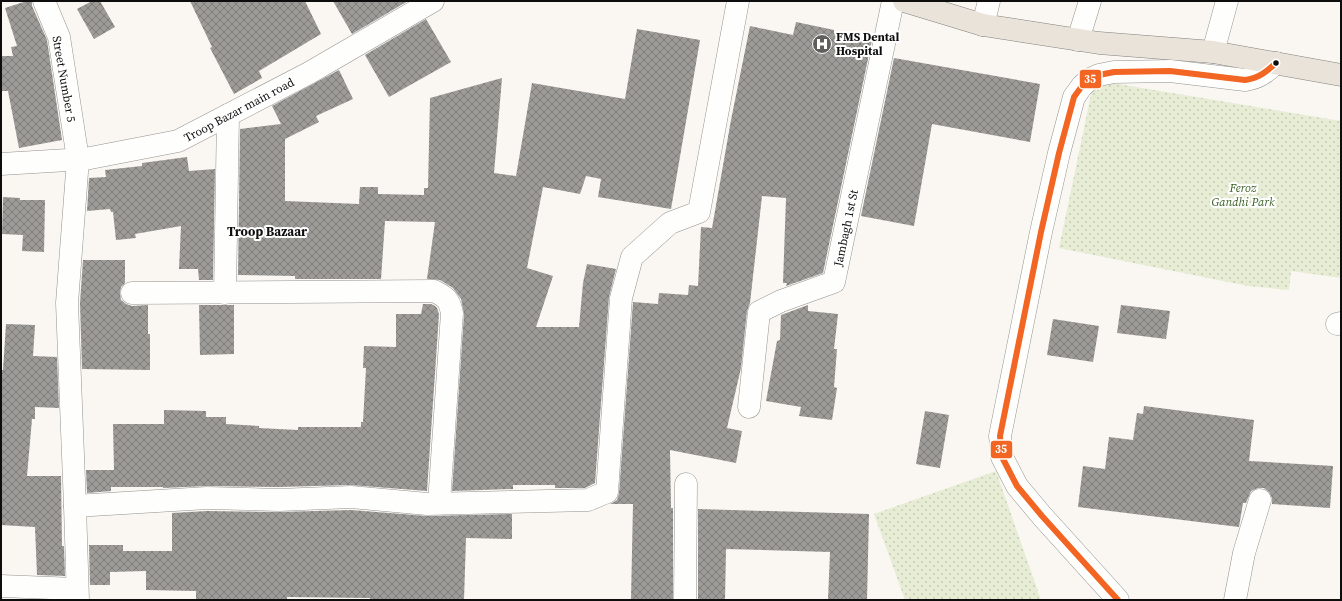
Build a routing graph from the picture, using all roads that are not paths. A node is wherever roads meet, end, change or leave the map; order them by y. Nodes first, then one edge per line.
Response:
1 (44, 1) edge
2 (433, 1) edge
3 (738, 1) edge
4 (893, 1) edge
5 (904, 1) edge
6 (989, 1) edge
7 (1090, 1) edge
8 (1227, 1) edge
9 (982, 26) junction
10 (1078, 40) junction
11 (1213, 52) junction
12 (1276, 64) junction
13 (1341, 75) edge
14 (228, 115) junction
15 (78, 159) junction
16 (1, 164) edge
17 (132, 292) dead end
18 (225, 293) junction
19 (749, 406) dead end
20 (686, 484) dead end
21 (1260, 500) dead end
22 (439, 503) junction
23 (75, 506) junction
24 (1, 586) edge
25 (77, 595) edge
26 (685, 600) edge
27 (1118, 600) edge
28 (1235, 600) edge

1 - 15 street, Street Number 5
2 - 14 street, Troop Bazar main road
3 - 22 street
4 - 19 street, Jambagh 1st St
5 - 9 main road
6 - 9 street
7 - 10 street
8 - 11 street
9 - 10 main road
10 - 11 main road
11 - 12 main road
12 - 13 main road
12 - 27 street
14 - 15 street, Troop Bazar main road
14 - 18 street
15 - 16 street, Troop Bazar main road
15 - 23 street, Street Number 5
17 - 18 street
18 - 22 street
20 - 26 street
21 - 28 street
22 - 23 street
23 - 25 street, Street Number 5
24 - 25 street

